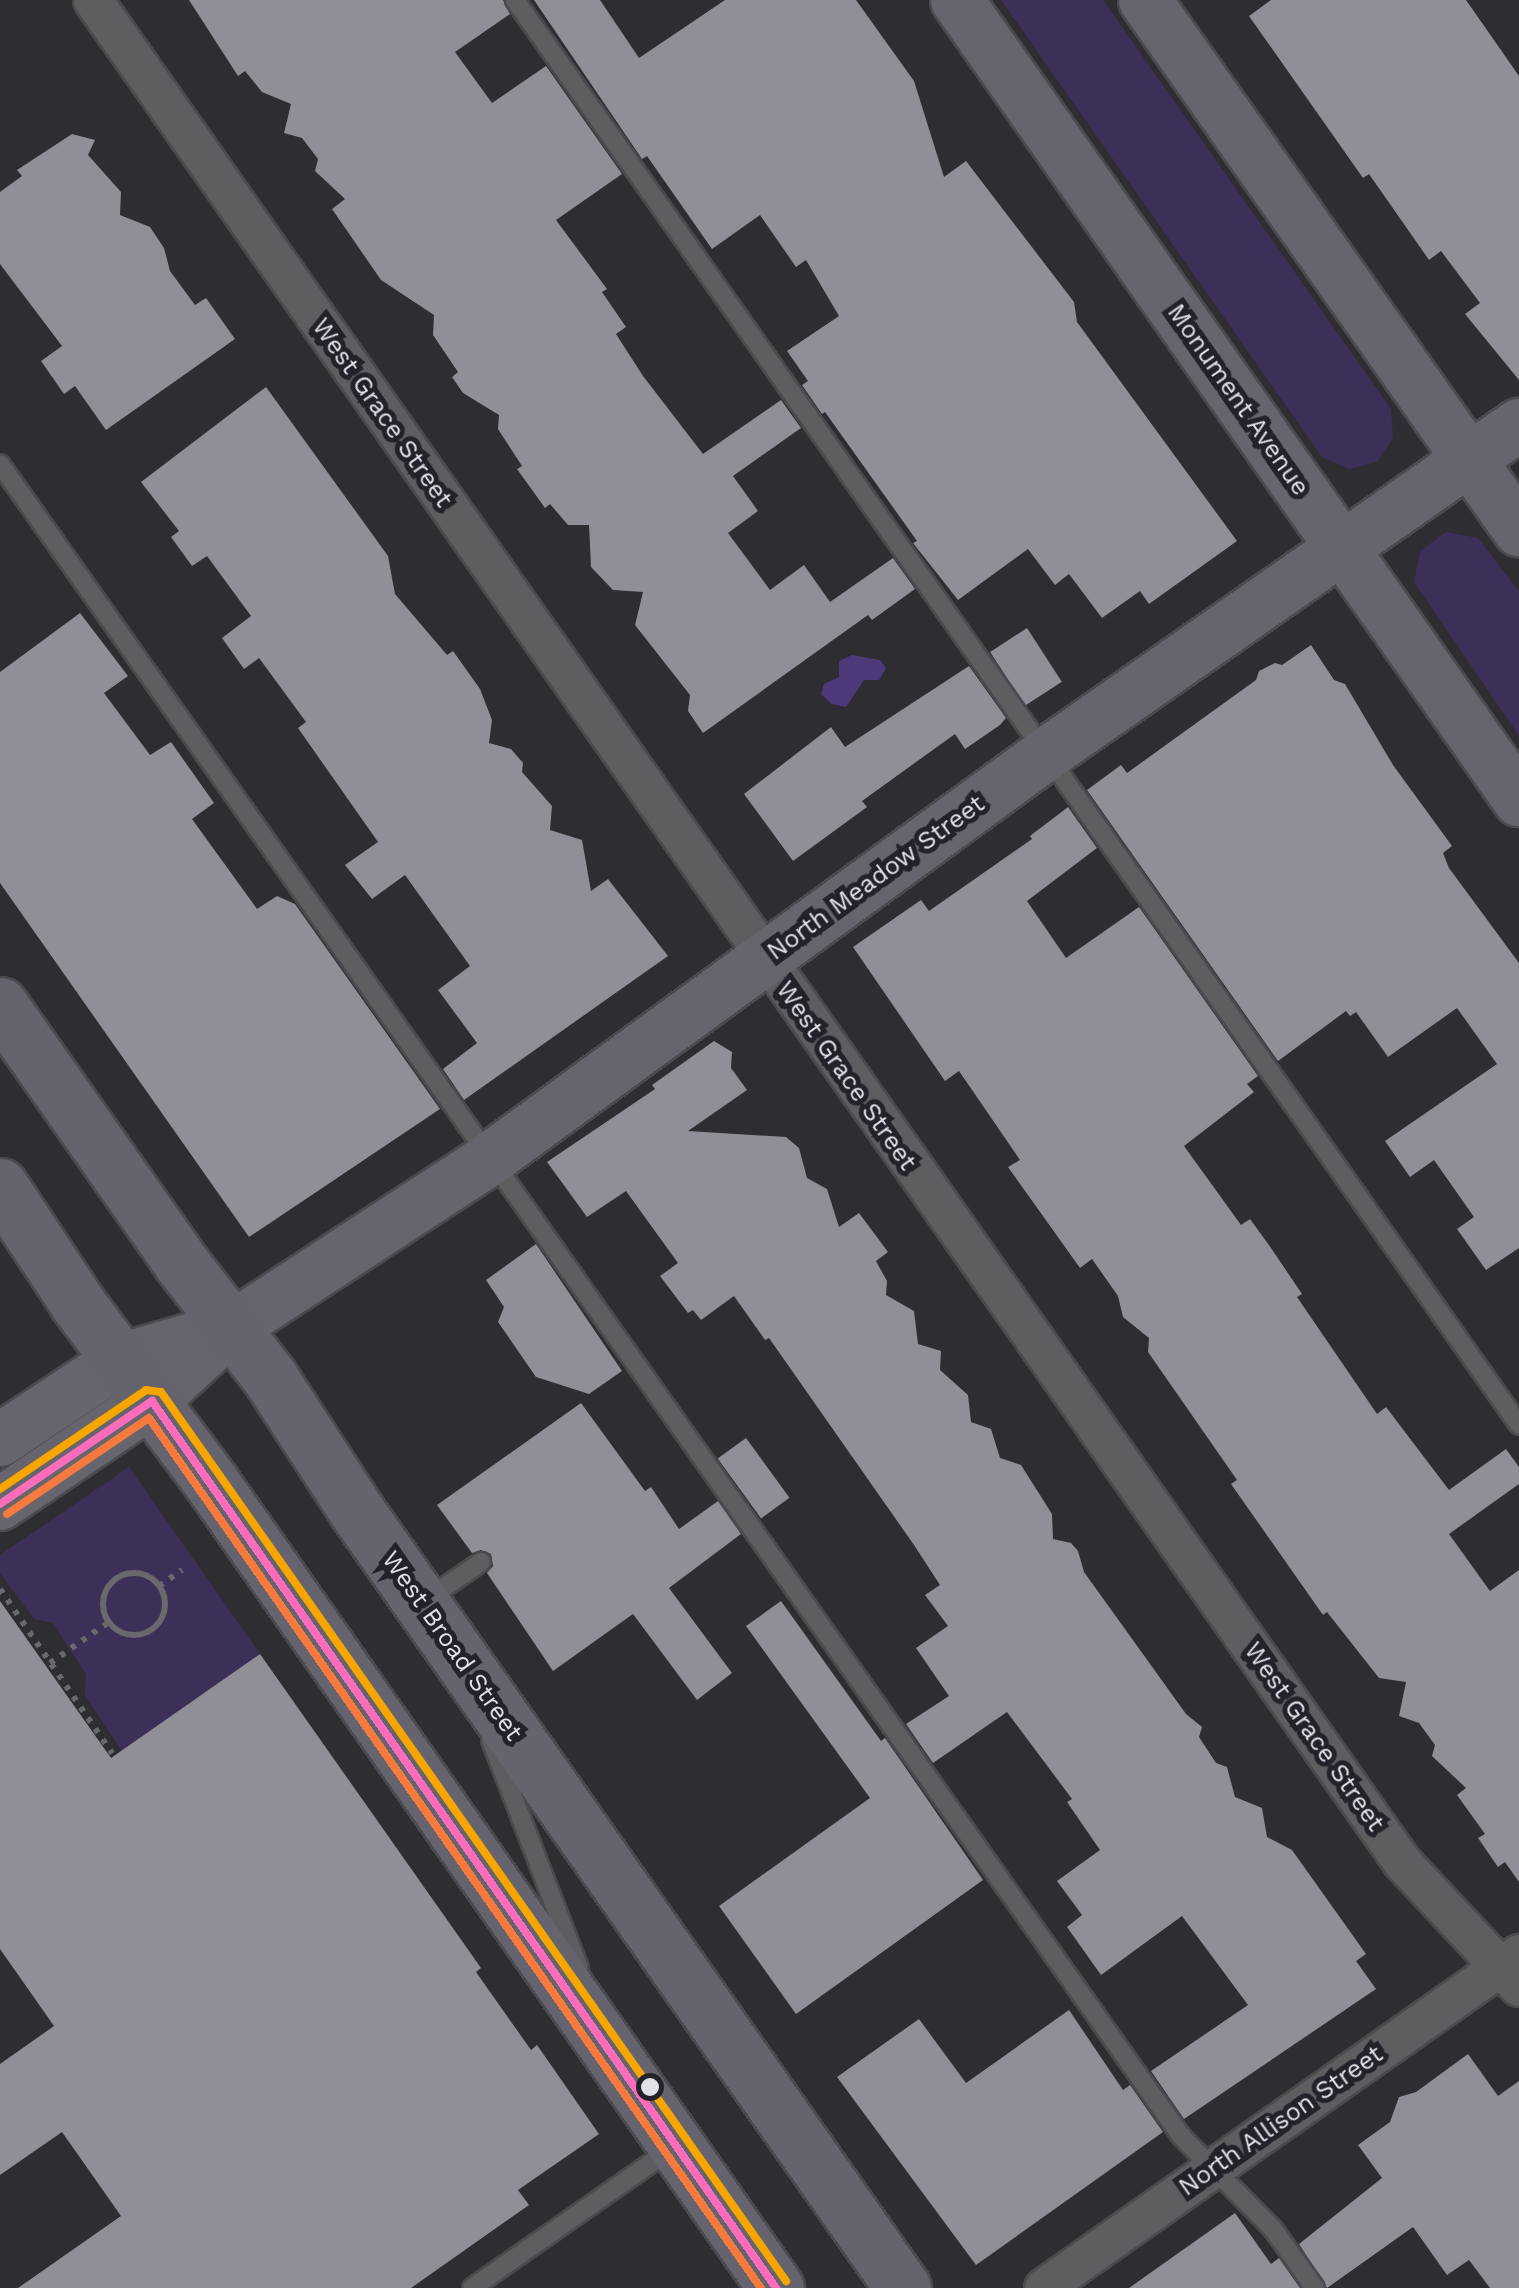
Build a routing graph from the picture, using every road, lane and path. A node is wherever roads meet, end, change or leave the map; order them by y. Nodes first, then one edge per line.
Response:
1 (93, 0) edge
2 (515, 0) edge
3 (957, 0) edge
4 (1144, 0) edge
5 (1519, 425) edge
6 (1470, 461) junction
7 (0, 464) edge
8 (1519, 530) edge
9 (1343, 549) junction
10 (1045, 755) junction
11 (1519, 800) edge
12 (764, 959) junction
13 (0, 1005) edge
14 (490, 1158) junction
15 (0, 1186) edge
16 (231, 1328) junction
17 (136, 1380) junction
18 (1519, 1425) edge
19 (0, 1440) edge
20 (0, 1504) edge
21 (481, 1562) dead end
22 (182, 1570) dead end
23 (160, 1586) junction
24 (0, 1589) edge
25 (422, 1604) junction
26 (109, 1622) junction
27 (50, 1663) junction
28 (466, 1667) junction
29 (112, 1753) dead end
30 (1513, 1969) edge
31 (619, 2065) junction
32 (675, 2146) junction
33 (1214, 2168) junction
34 (472, 2288) edge
35 (776, 2288) edge
36 (903, 2288) edge
37 (1044, 2288) edge
38 (1315, 2288) edge

1 - 12 street, West Grace Street
2 - 10 lane
3 - 9 street, Monument Avenue
4 - 6 street
5 - 6 street, North Meadow Street
6 - 8 street
6 - 9 street, North Meadow Street
7 - 14 lane
9 - 10 street, North Meadow Street
9 - 11 street, Monument Avenue
10 - 12 street, North Meadow Street
10 - 18 lane
12 - 14 street, North Meadow Street
12 - 30 street, West Grace Street
13 - 16 main road, West Broad Street
14 - 16 street, North Meadow Street
14 - 33 lane
15 - 17 main road
16 - 17 street, North Meadow Street
16 - 25 main road, West Broad Street
17 - 19 street, North Meadow Street
17 - 20 street, North Meadow Street
17 - 31 main road
21 - 25 lane
22 - 23 path
23 - 26 path
23 - 26 path
24 - 27 path
25 - 28 main road, West Broad Street
26 - 27 path
27 - 29 path
28 - 31 lane
28 - 36 main road, West Broad Street
30 - 33 street, North Allison Street
31 - 32 main road
32 - 34 lane
32 - 35 main road
33 - 37 street, North Allison Street
33 - 38 lane

